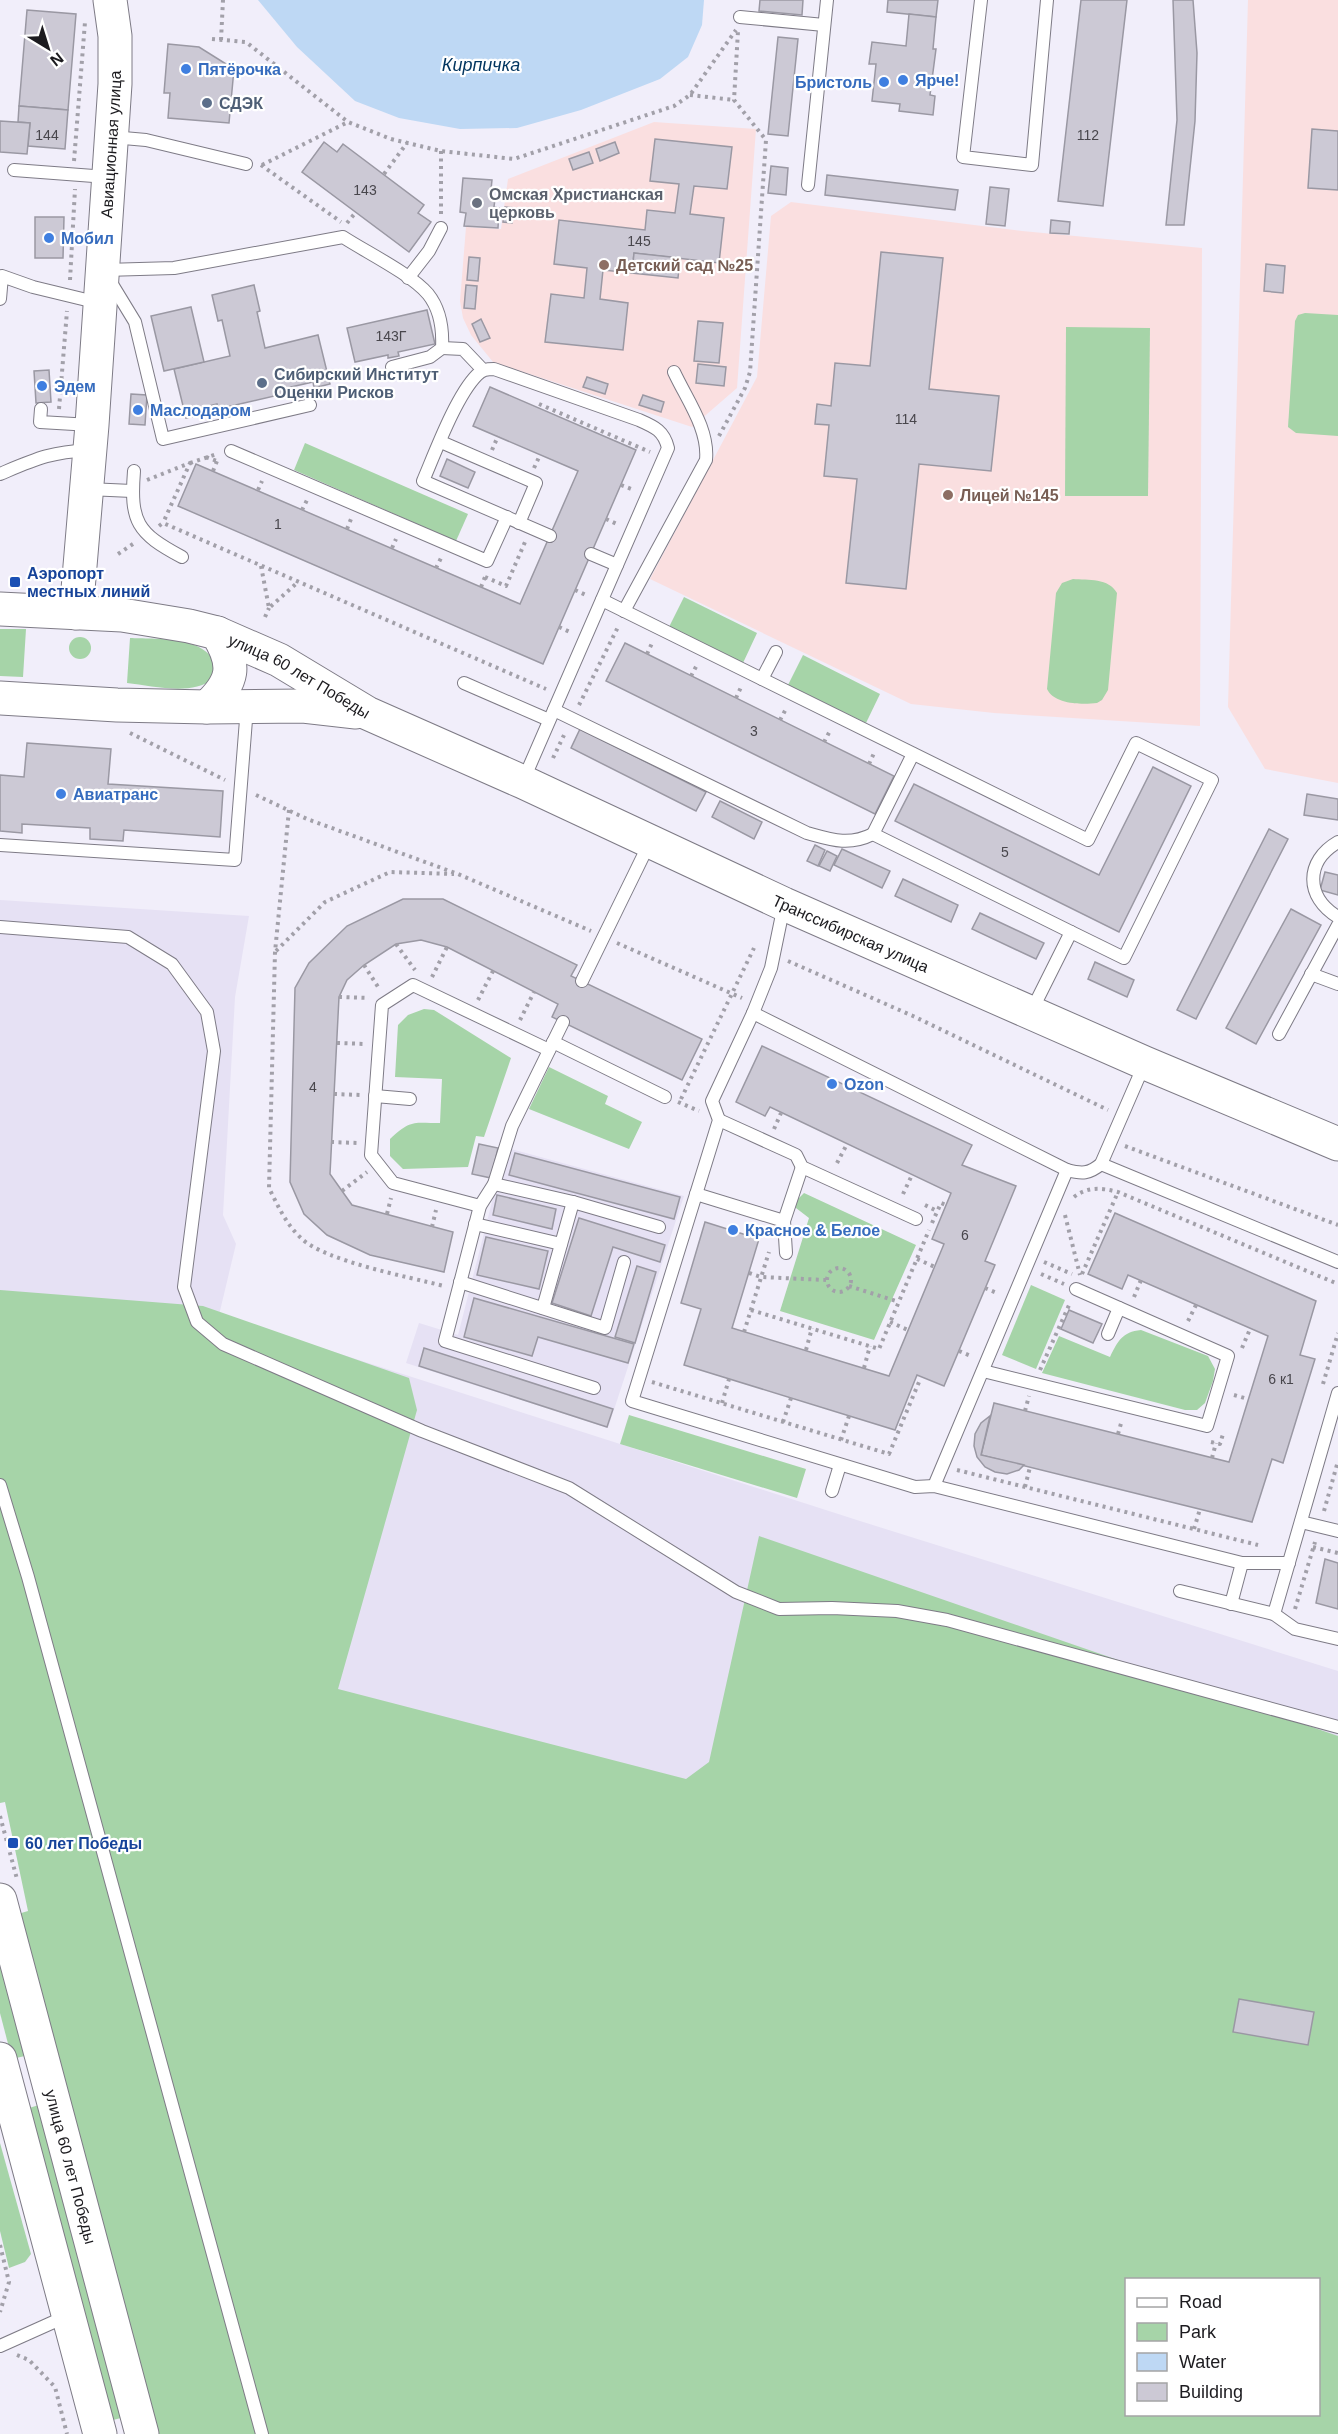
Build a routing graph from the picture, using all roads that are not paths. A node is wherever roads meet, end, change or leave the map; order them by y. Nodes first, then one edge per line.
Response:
1 (827, 0) edge
2 (981, 0) edge
3 (1047, 0) edge
4 (98, 6) edge
5 (740, 17) dead end
6 (824, 25) junction
7 (111, 137) junction
8 (246, 164) dead end
9 (14, 170) dead end
10 (108, 177) junction
11 (808, 185) dead end
12 (441, 228) road end
13 (102, 270) junction
14 (408, 278) junction
15 (0, 299) edge
16 (100, 303) junction
17 (442, 348) junction
18 (392, 367) dead end
19 (483, 370) junction
20 (674, 372) dead end
21 (310, 405) dead end
22 (41, 409) dead end
23 (91, 438) junction
24 (441, 442) junction
25 (231, 451) road end
26 (134, 471) dead end
27 (0, 474) edge
28 (87, 488) junction
29 (132, 488) junction
30 (507, 517) junction
31 (519, 523) junction
32 (550, 536) dead end
33 (591, 554) dead end
34 (182, 557) dead end
35 (617, 565) junction
36 (602, 600) junction
37 (0, 609) edge
38 (624, 611) junction
39 (76, 613) junction
40 (217, 633) junction
41 (776, 652) dead end
42 (762, 679) junction
43 (464, 683) dead end
44 (0, 698) edge
45 (247, 705) junction
46 (207, 707) junction
47 (367, 714) junction
48 (552, 715) junction
49 (913, 754) junction
50 (523, 782) junction
51 (873, 834) junction
52 (650, 842) junction
53 (1338, 842) edge
54 (0, 845) edge
55 (784, 904) junction
56 (1338, 916) edge
57 (0, 927) edge
58 (1071, 932) junction
59 (1336, 936) edge
60 (1311, 974) junction
61 (582, 981) dead end
62 (1338, 984) edge
63 (755, 1009) junction
64 (1031, 1012) junction
65 (563, 1022) dead end
66 (1279, 1034) dead end
67 (551, 1046) junction
68 (1145, 1063) junction
69 (370, 1096) junction
70 (665, 1097) road end
71 (410, 1099) dead end
72 (719, 1120) junction
73 (1338, 1143) edge
74 (1101, 1164) junction
75 (802, 1167) junction
76 (1067, 1170) junction
77 (494, 1184) junction
78 (696, 1194) junction
79 (573, 1202) junction
80 (480, 1206) junction
81 (916, 1219) dead end
82 (784, 1221) junction
83 (475, 1224) junction
84 (659, 1227) dead end
85 (561, 1244) junction
86 (786, 1253) dead end
87 (624, 1262) dead end
88 (1338, 1262) edge
89 (1078, 1284) road end
90 (455, 1285) junction
91 (543, 1308) junction
92 (1119, 1308) junction
93 (1108, 1334) dead end
94 (983, 1371) junction
95 (594, 1388) dead end
96 (1338, 1393) edge
97 (840, 1465) junction
98 (0, 1485) edge
99 (934, 1486) junction
100 (832, 1491) dead end
101 (1301, 1522) junction
102 (1338, 1531) edge
103 (1242, 1563) junction
104 (1289, 1563) junction
105 (1180, 1591) dead end
106 (1232, 1604) junction
107 (1274, 1614) junction
108 (1338, 1639) edge
109 (1338, 1727) edge
110 (9, 1893) edge
111 (4, 2074) edge
112 (48, 2079) junction
113 (69, 2316) junction
114 (5, 2349) edge
115 (100, 2434) edge
116 (142, 2434) edge
117 (262, 2434) edge

1 - 6 lane
2 - 3 lane
4 - 7 main road, Авиационная улица
5 - 6 lane
6 - 11 lane
7 - 8 lane
7 - 10 main road, Авиационная улица
9 - 10 lane
10 - 13 main road, Авиационная улица
12 - 14 lane
13 - 14 lane
13 - 16 main road, Авиационная улица
13 - 21 lane
14 - 17 lane
15 - 16 lane
16 - 23 main road, Авиационная улица
17 - 18 lane
17 - 19 lane
19 - 24 lane
19 - 35 lane
20 - 38 lane
22 - 23 lane
23 - 27 lane
23 - 28 main road, Авиационная улица
24 - 30 lane
24 - 31 lane
25 - 30 lane
26 - 29 lane
28 - 29 lane
28 - 39 main road, Авиационная улица
29 - 34 lane
30 - 31 lane
31 - 32 lane
33 - 35 lane
35 - 36 lane
36 - 38 lane
36 - 48 lane
37 - 39 main road, улица 60 лет Победы
38 - 42 lane
39 - 40 main road, улица 60 лет Победы
40 - 46 main road, улица 60 лет Победы
40 - 47 main road, улица 60 лет Победы
41 - 42 lane
42 - 49 lane
43 - 48 lane
44 - 46 main road, улица 60 лет Победы
45 - 46 main road, улица 60 лет Победы
45 - 47 main road, улица 60 лет Победы
45 - 54 lane
47 - 50 main road, Транссибирская улица
48 - 50 lane
48 - 51 lane
49 - 51 lane
49 - 58 lane
50 - 52 main road, Транссибирская улица
51 - 58 lane
52 - 55 main road, Транссибирская улица
52 - 61 lane
53 - 56 lane
55 - 63 lane
55 - 64 main road, Транссибирская улица
57 - 109 lane
58 - 64 lane
59 - 60 lane
60 - 62 lane
60 - 66 lane
63 - 72 lane
63 - 76 lane
64 - 68 main road, Транссибирская улица
65 - 67 lane
67 - 69 lane
67 - 70 lane
67 - 77 lane
68 - 73 main road, Транссибирская улица
68 - 74 lane
69 - 71 lane
69 - 80 lane
72 - 75 lane
72 - 78 lane
74 - 76 lane
74 - 88 lane
75 - 81 lane
75 - 82 lane
76 - 94 lane
77 - 79 lane
77 - 80 lane
78 - 82 lane
78 - 97 lane
79 - 84 lane
79 - 85 lane
80 - 83 lane
82 - 86 lane
83 - 85 lane
83 - 90 lane
85 - 91 lane
87 - 91 lane
89 - 92 lane
90 - 91 lane
90 - 95 lane
92 - 93 lane
92 - 94 lane
94 - 99 lane
96 - 101 lane
97 - 99 lane
97 - 100 lane
98 - 117 lane
99 - 103 lane
101 - 102 lane
101 - 104 lane
103 - 104 lane
103 - 106 lane
104 - 107 lane
105 - 106 lane
106 - 107 lane
107 - 108 lane
110 - 112 main road, улица 60 лет Победы
111 - 112 main road
111 - 113 main road
112 - 116 main road, улица 60 лет Победы
113 - 114 lane
113 - 115 main road

